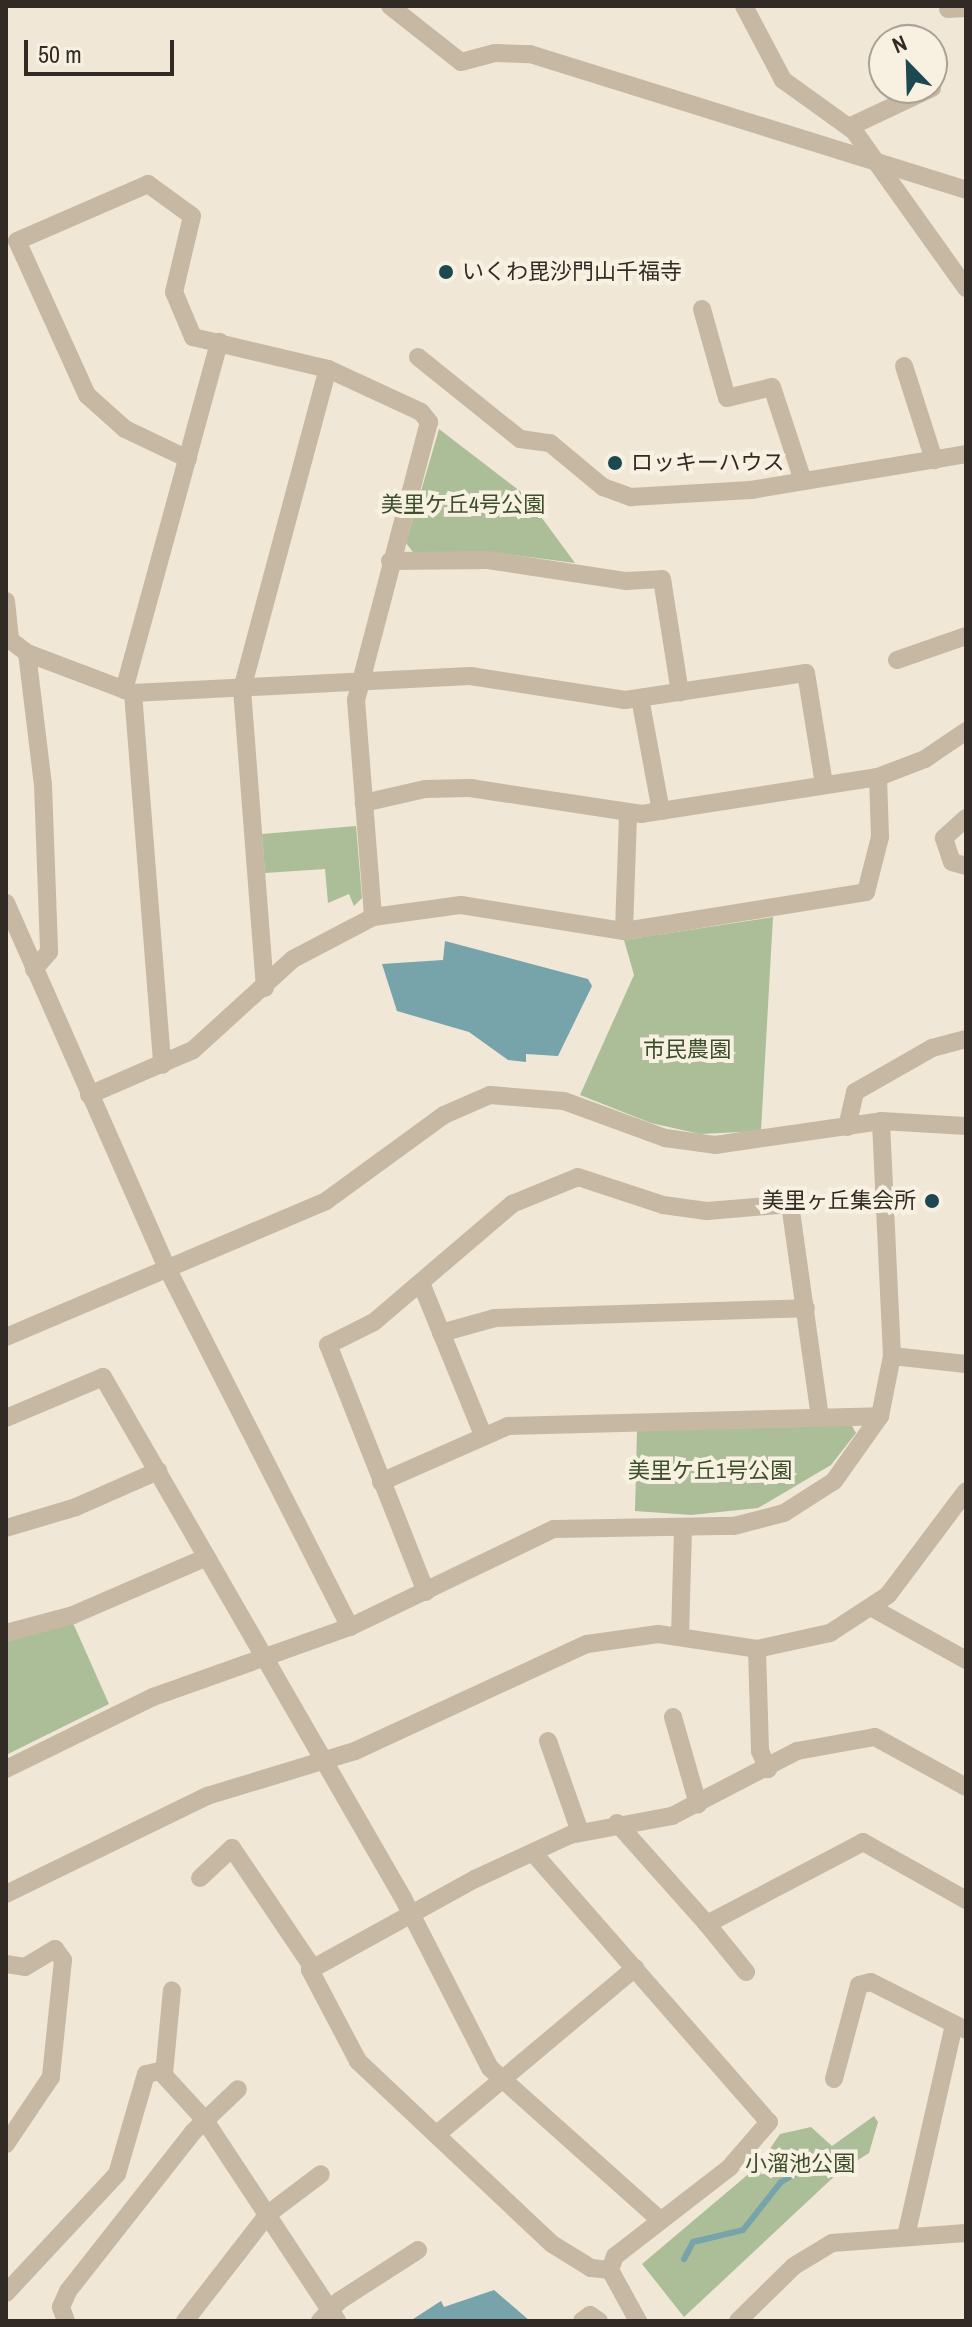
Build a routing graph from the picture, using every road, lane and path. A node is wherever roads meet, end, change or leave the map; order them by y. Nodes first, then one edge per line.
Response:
1 (390, 6) edge
2 (744, 6) edge
3 (898, 104) edge
4 (849, 127) junction
5 (878, 163) junction
6 (966, 190) edge
7 (966, 288) edge
8 (702, 309) dead end
9 (219, 342) junction
10 (418, 357) dead end
11 (904, 366) dead end
12 (328, 369) junction
13 (966, 454) edge
14 (188, 459) junction
15 (934, 460) junction
16 (803, 481) junction
17 (390, 561) junction
18 (6, 601) edge
19 (966, 636) edge
20 (8, 642) edge
21 (27, 653) junction
22 (897, 660) dead end
23 (358, 684) junction
24 (242, 689) junction
25 (128, 692) junction
26 (680, 693) junction
27 (640, 698) junction
28 (966, 731) edge
29 (878, 777) junction
30 (824, 784) junction
31 (364, 803) junction
32 (661, 811) junction
33 (628, 814) junction
34 (966, 818) edge
35 (966, 866) edge
36 (6, 903) edge
37 (373, 917) junction
38 (624, 931) junction
39 (34, 969) junction
40 (265, 988) junction
41 (966, 1039) edge
42 (162, 1065) junction
43 (89, 1095) junction
44 (881, 1121) junction
45 (966, 1126) edge
46 (847, 1127) junction
47 (168, 1270) junction
48 (421, 1283) junction
49 (806, 1308) junction
50 (441, 1333) junction
51 (6, 1337) edge
52 (892, 1356) junction
53 (966, 1364) edge
54 (880, 1416) junction
55 (820, 1417) junction
56 (6, 1418) edge
57 (483, 1435) junction
58 (158, 1471) junction
59 (381, 1482) junction
60 (966, 1491) edge
61 (6, 1528) edge
62 (683, 1528) junction
63 (207, 1557) junction
64 (426, 1592) junction
65 (874, 1609) junction
66 (350, 1627) junction
67 (6, 1633) edge
68 (680, 1636) junction
69 (757, 1649) junction
70 (267, 1656) junction
71 (966, 1660) edge
72 (673, 1717) dead end
73 (548, 1741) dead end
74 (325, 1760) junction
75 (6, 1769) edge
76 (768, 1769) junction
77 (966, 1787) edge
78 (698, 1804) junction
79 (617, 1823) junction
80 (580, 1832) junction
81 (535, 1855) junction
82 (200, 1878) dead end
83 (6, 1894) edge
84 (966, 1900) edge
85 (411, 1914) junction
86 (707, 1924) junction
87 (6, 1964) edge
88 (313, 1968) junction
89 (635, 1968) junction
90 (746, 1972) dead end
91 (172, 1990) dead end
92 (960, 2028) edge
93 (164, 2074) junction
94 (834, 2079) dead end
95 (500, 2081) junction
96 (238, 2089) dead end
97 (204, 2119) junction
98 (436, 2135) junction
99 (6, 2144) edge
100 (321, 2174) dead end
101 (268, 2214) junction
102 (659, 2219) junction
103 (966, 2233) edge
104 (906, 2236) junction
105 (418, 2250) dead end
106 (610, 2270) junction
107 (6, 2293) edge
108 (329, 2317) edge
109 (66, 2321) edge
110 (185, 2321) edge
111 (582, 2321) edge
112 (599, 2321) edge
113 (638, 2321) edge
114 (738, 2321) edge

1 - 5 street
2 - 4 street
3 - 4 street
4 - 5 street
5 - 6 street
5 - 7 street
8 - 16 street
9 - 12 street
9 - 14 street
9 - 14 street
10 - 16 street
11 - 15 street
12 - 17 street
12 - 24 street
13 - 15 street
14 - 25 street
15 - 16 street
17 - 23 street
17 - 26 street
18 - 20 street
19 - 22 street
20 - 21 street
21 - 25 street
21 - 39 street
23 - 24 street
23 - 27 street
23 - 31 street
24 - 25 street
24 - 40 street
25 - 42 street
26 - 27 street
26 - 30 street
27 - 32 street
28 - 29 street
29 - 30 street
29 - 38 street
30 - 32 street
31 - 33 street
31 - 37 street
32 - 33 street
33 - 38 street
34 - 35 street
36 - 39 street
37 - 38 street
37 - 40 street
39 - 43 street
40 - 42 street
41 - 46 street
42 - 43 street
43 - 47 street
44 - 45 street
44 - 46 street
44 - 52 street
46 - 47 street
47 - 51 street
47 - 66 street
48 - 49 street
48 - 50 street
48 - 59 street
49 - 50 street
49 - 55 street
50 - 57 street
52 - 53 street
52 - 54 street
54 - 55 street
54 - 62 street
55 - 57 street
56 - 58 street
57 - 59 street
58 - 61 street
58 - 63 street
59 - 64 street
60 - 65 street
62 - 64 street
62 - 68 street
63 - 67 street
63 - 70 street
64 - 66 street
65 - 69 street
65 - 71 street
66 - 70 street
68 - 69 street
68 - 74 street
69 - 76 street
70 - 74 street
70 - 75 street
72 - 78 street
73 - 80 street
74 - 83 street
74 - 85 street
76 - 77 street
76 - 78 street
78 - 79 street
79 - 80 street
79 - 86 street
80 - 81 street
81 - 85 street
81 - 89 street
82 - 88 street
84 - 86 street
85 - 88 street
85 - 95 street
86 - 90 street
87 - 99 street
88 - 98 street
89 - 95 street
89 - 102 street
91 - 93 street
92 - 94 street
92 - 104 street
93 - 97 street
93 - 107 street
95 - 98 street
95 - 102 street
96 - 97 street
97 - 101 street
97 - 109 street
98 - 106 street
100 - 101 street
101 - 108 street
101 - 110 street
102 - 106 street
103 - 104 street
104 - 114 street
105 - 108 street
106 - 113 street
111 - 112 street

